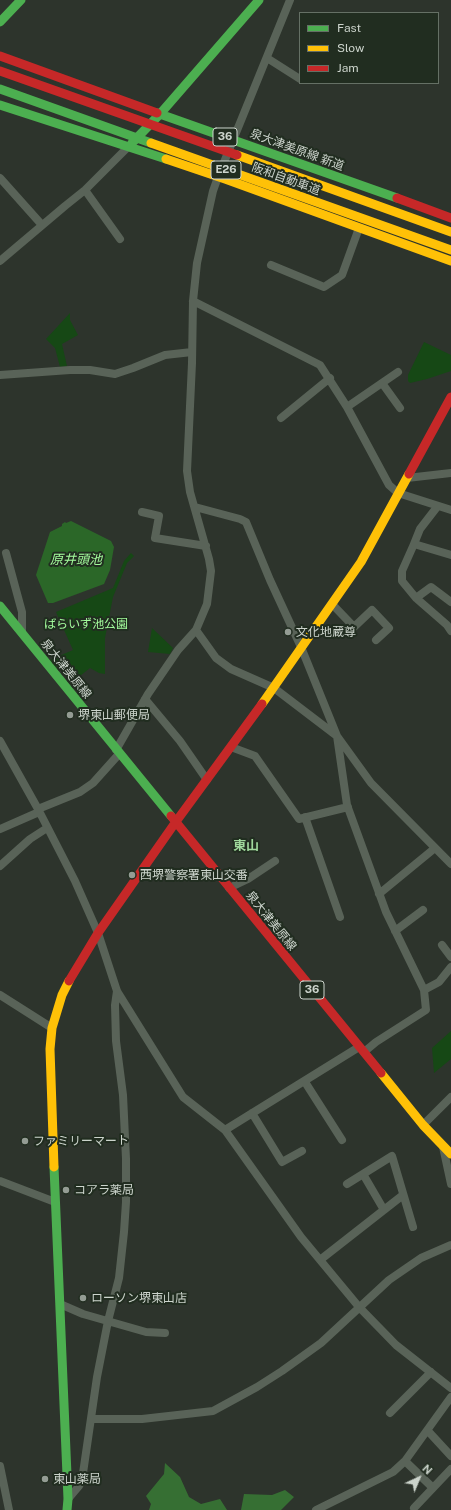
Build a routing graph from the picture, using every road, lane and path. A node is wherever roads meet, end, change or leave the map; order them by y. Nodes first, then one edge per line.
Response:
1 (21, 0) edge
2 (259, 0) edge
3 (290, 0) edge
4 (0, 22) edge
5 (0, 56) edge
6 (267, 58) junction
7 (0, 71) edge
8 (299, 78) edge
9 (0, 89) edge
10 (0, 105) edge
11 (160, 114) junction
12 (233, 140) junction
13 (129, 146) junction
14 (218, 177) junction
15 (0, 178) edge
16 (85, 190) junction
17 (451, 218) edge
18 (42, 225) junction
19 (359, 228) junction
20 (451, 232) edge
21 (120, 239) dead end
22 (451, 250) edge
23 (0, 261) edge
24 (451, 261) edge
25 (271, 265) dead end
26 (193, 301) junction
27 (192, 352) junction
28 (398, 372) dead end
29 (0, 375) edge
30 (330, 378) junction
31 (382, 383) junction
32 (451, 397) edge
33 (347, 408) junction
34 (400, 408) dead end
35 (280, 418) dead end
36 (451, 473) edge
37 (407, 478) junction
38 (398, 493) junction
39 (195, 507) junction
40 (437, 507) junction
41 (451, 510) edge
42 (142, 512) dead end
43 (414, 544) junction
44 (206, 546) junction
45 (6, 553) dead end
46 (451, 555) edge
47 (416, 598) junction
48 (451, 602) edge
49 (332, 604) junction
50 (0, 606) edge
51 (450, 625) edge
52 (196, 630) junction
53 (22, 634) junction
54 (376, 640) dead end
55 (301, 647) junction
56 (274, 688) junction
57 (145, 700) junction
58 (337, 736) junction
59 (0, 741) edge
60 (231, 747) junction
61 (118, 752) junction
62 (207, 780) junction
63 (348, 807) junction
64 (39, 811) junction
65 (305, 817) junction
66 (175, 823) junction
67 (47, 828) junction
68 (0, 829) edge
69 (435, 848) junction
70 (275, 861) dead end
71 (451, 864) edge
72 (0, 866) edge
73 (229, 888) junction
74 (379, 894) junction
75 (423, 910) dead end
76 (340, 916) dead end
77 (395, 931) junction
78 (98, 933) junction
79 (442, 945) dead end
80 (451, 957) edge
81 (451, 967) edge
82 (424, 990) junction
83 (117, 991) junction
84 (0, 995) edge
85 (52, 1028) junction
86 (362, 1050) junction
87 (305, 1082) junction
88 (451, 1097) edge
89 (252, 1113) junction
90 (423, 1125) junction
91 (225, 1130) junction
92 (342, 1140) dead end
93 (443, 1146) junction
94 (302, 1150) dead end
95 (451, 1154) edge
96 (363, 1174) junction
97 (0, 1181) edge
98 (347, 1184) dead end
99 (451, 1184) edge
100 (403, 1195) junction
101 (55, 1202) junction
102 (384, 1210) junction
103 (413, 1227) dead end
104 (451, 1245) edge
105 (320, 1260) junction
106 (60, 1304) junction
107 (359, 1307) junction
108 (108, 1321) junction
109 (164, 1333) dead end
110 (431, 1372) junction
111 (451, 1388) edge
112 (451, 1397) edge
113 (390, 1413) dead end
114 (91, 1418) junction
115 (428, 1431) junction
116 (451, 1456) edge
117 (405, 1460) junction
118 (0, 1466) edge
119 (451, 1469) edge
120 (432, 1487) junction
121 (68, 1499) junction
122 (414, 1508) dead end
123 (9, 1510) edge
124 (67, 1510) edge
125 (316, 1510) edge

1 - 4 main road
2 - 11 main road
3 - 6 street
5 - 11 main road, 泉大津美原線 新道 / 36
6 - 8 street
6 - 12 street
7 - 20 main road, 阪和自動車道 / E26, bridge
9 - 22 main road, 阪和自動車道 / E26, bridge
10 - 13 main road
11 - 12 main road, 泉大津美原線 新道 / 36
11 - 13 main road
12 - 14 street
12 - 17 main road, 泉大津美原線 新道 / 36
13 - 14 main road
13 - 16 street
14 - 19 main road
14 - 26 street
15 - 18 street
16 - 18 street
16 - 21 street
18 - 23 street
19 - 24 main road
19 - 25 street
26 - 27 street
26 - 30 street
27 - 29 street
27 - 39 street
28 - 31 street
30 - 33 street
30 - 35 street
31 - 33 street
31 - 34 street
32 - 37 main road
33 - 38 street
36 - 37 street
37 - 38 main road
38 - 40 street
38 - 49 main road
39 - 44 street
39 - 55 street
40 - 41 street
40 - 43 street
42 - 44 street
43 - 46 street
43 - 47 street
44 - 52 street
45 - 53 street
47 - 48 street
47 - 51 street
49 - 54 street
49 - 55 main road
50 - 53 main road, 泉大津美原線 / 36
52 - 56 street
52 - 57 street
53 - 61 main road, 泉大津美原線 / 36
55 - 56 main road
55 - 58 street
56 - 58 street
56 - 60 main road
57 - 61 street
57 - 62 street
58 - 63 street
58 - 69 street
59 - 64 street
60 - 62 main road
60 - 65 street
61 - 64 street
61 - 66 main road, 泉大津美原線 / 36
62 - 66 main road
63 - 65 street
63 - 74 street
64 - 67 street
64 - 68 street
65 - 76 street
66 - 73 main road, 泉大津美原線 / 36
66 - 78 main road
67 - 72 street
67 - 78 street
69 - 71 street
69 - 74 street
70 - 73 street
73 - 86 main road, 泉大津美原線 / 36
74 - 77 street
75 - 77 street
77 - 82 street
78 - 83 street
78 - 85 main road
79 - 80 street
81 - 82 street
82 - 86 street
83 - 91 street
83 - 108 street
84 - 85 street
85 - 101 main road
86 - 87 street
86 - 90 main road, 泉大津美原線 / 36
87 - 89 street
87 - 92 street
88 - 90 street
89 - 91 street
89 - 94 street
90 - 93 main road, 泉大津美原線 / 36
91 - 105 street
93 - 95 main road, 泉大津美原線 / 36
93 - 99 street
96 - 98 street
96 - 100 street
96 - 102 street
97 - 101 street
100 - 102 street
100 - 103 street
101 - 106 main road
102 - 105 street
104 - 107 street
105 - 107 street
106 - 108 street
106 - 121 main road
107 - 110 street
107 - 114 street
108 - 109 street
108 - 114 street
110 - 111 street
110 - 113 street
112 - 115 street
114 - 121 street
115 - 116 street
115 - 117 street
117 - 120 street
117 - 125 street
118 - 123 street
119 - 120 street
120 - 122 street
121 - 124 main road

